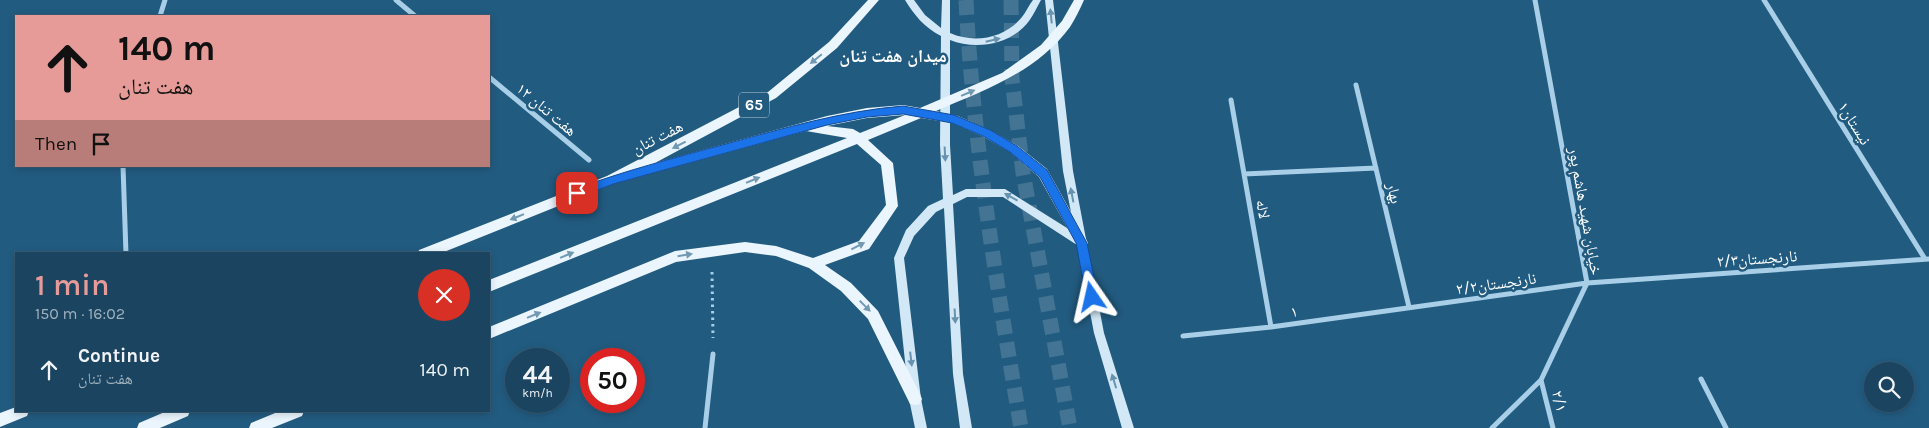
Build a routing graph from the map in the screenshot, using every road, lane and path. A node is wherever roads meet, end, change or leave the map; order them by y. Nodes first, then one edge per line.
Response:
1 (165, 0) edge
2 (396, 0) edge
3 (874, 0) edge
4 (909, 0) edge
5 (946, 0) edge
6 (1049, 0) edge
7 (1079, 0) edge
8 (1535, 0) edge
9 (1764, 0) edge
10 (1036, 1) edge
11 (160, 15) edge
12 (414, 15) edge
13 (490, 78) edge
14 (1356, 85) dead end
15 (1231, 100) dead end
16 (804, 127) junction
17 (589, 160) dead end
18 (123, 167) edge
19 (1376, 168) junction
20 (1244, 174) junction
21 (611, 180) junction
22 (1082, 243) junction
23 (712, 250) junction
24 (126, 252) edge
25 (429, 252) edge
26 (1927, 259) edge
27 (813, 264) junction
28 (1587, 283) junction
29 (490, 286) edge
30 (1409, 307) junction
31 (1271, 327) junction
32 (490, 333) edge
33 (1183, 336) dead end
34 (713, 354) joint
35 (1701, 379) dead end
36 (1541, 380) junction
37 (915, 399) junction
38 (20, 412) edge
39 (181, 412) edge
40 (295, 412) edge
41 (0, 420) edge
42 (144, 428) edge
43 (256, 428) edge
44 (705, 428) edge
45 (921, 428) edge
46 (966, 428) edge
47 (1128, 428) edge
48 (1492, 428) edge
49 (1553, 428) edge
50 (1726, 428) edge

1 - 11 street
2 - 12 street
3 -> 21 main road, هفت تنان / 65
4 -> 10 main road
5 -> 46 main road
22 -> 6 main road
29 -> 7 main road
8 - 28 street, خیابان شهید هاشم پور
9 - 26 street, ۱نیستان
13 - 17 street, هفت تنان ۱۲
14 - 19 street, بهار
15 - 20 street, لاله ‍
16 - 21 main road
16 - 22 main road
27 -> 16 main road
18 - 24 street
19 - 20 street
19 - 30 street, بهار
20 - 31 street, لاله ‍
21 -> 25 main road, هفت تنان / 65
22 -> 37 main road
47 -> 22 main road
23 - 27 main road
32 -> 23 main road
23 - 34 path
26 - 28 street, ۲/۳نارنجستان
27 -> 37 main road
28 - 30 street, ۲/۲نارنجستان
28 - 36 street, خیابان شهید هاشم پور
30 - 31 street, ۱
31 - 33 street, ۱
34 - 44 street
35 - 50 street
36 - 48 street, خیابان شهید هاشم پور
36 - 49 street, ۲/۱
37 - 45 main road
38 - 41 main road
39 - 42 main road
40 - 43 main road

